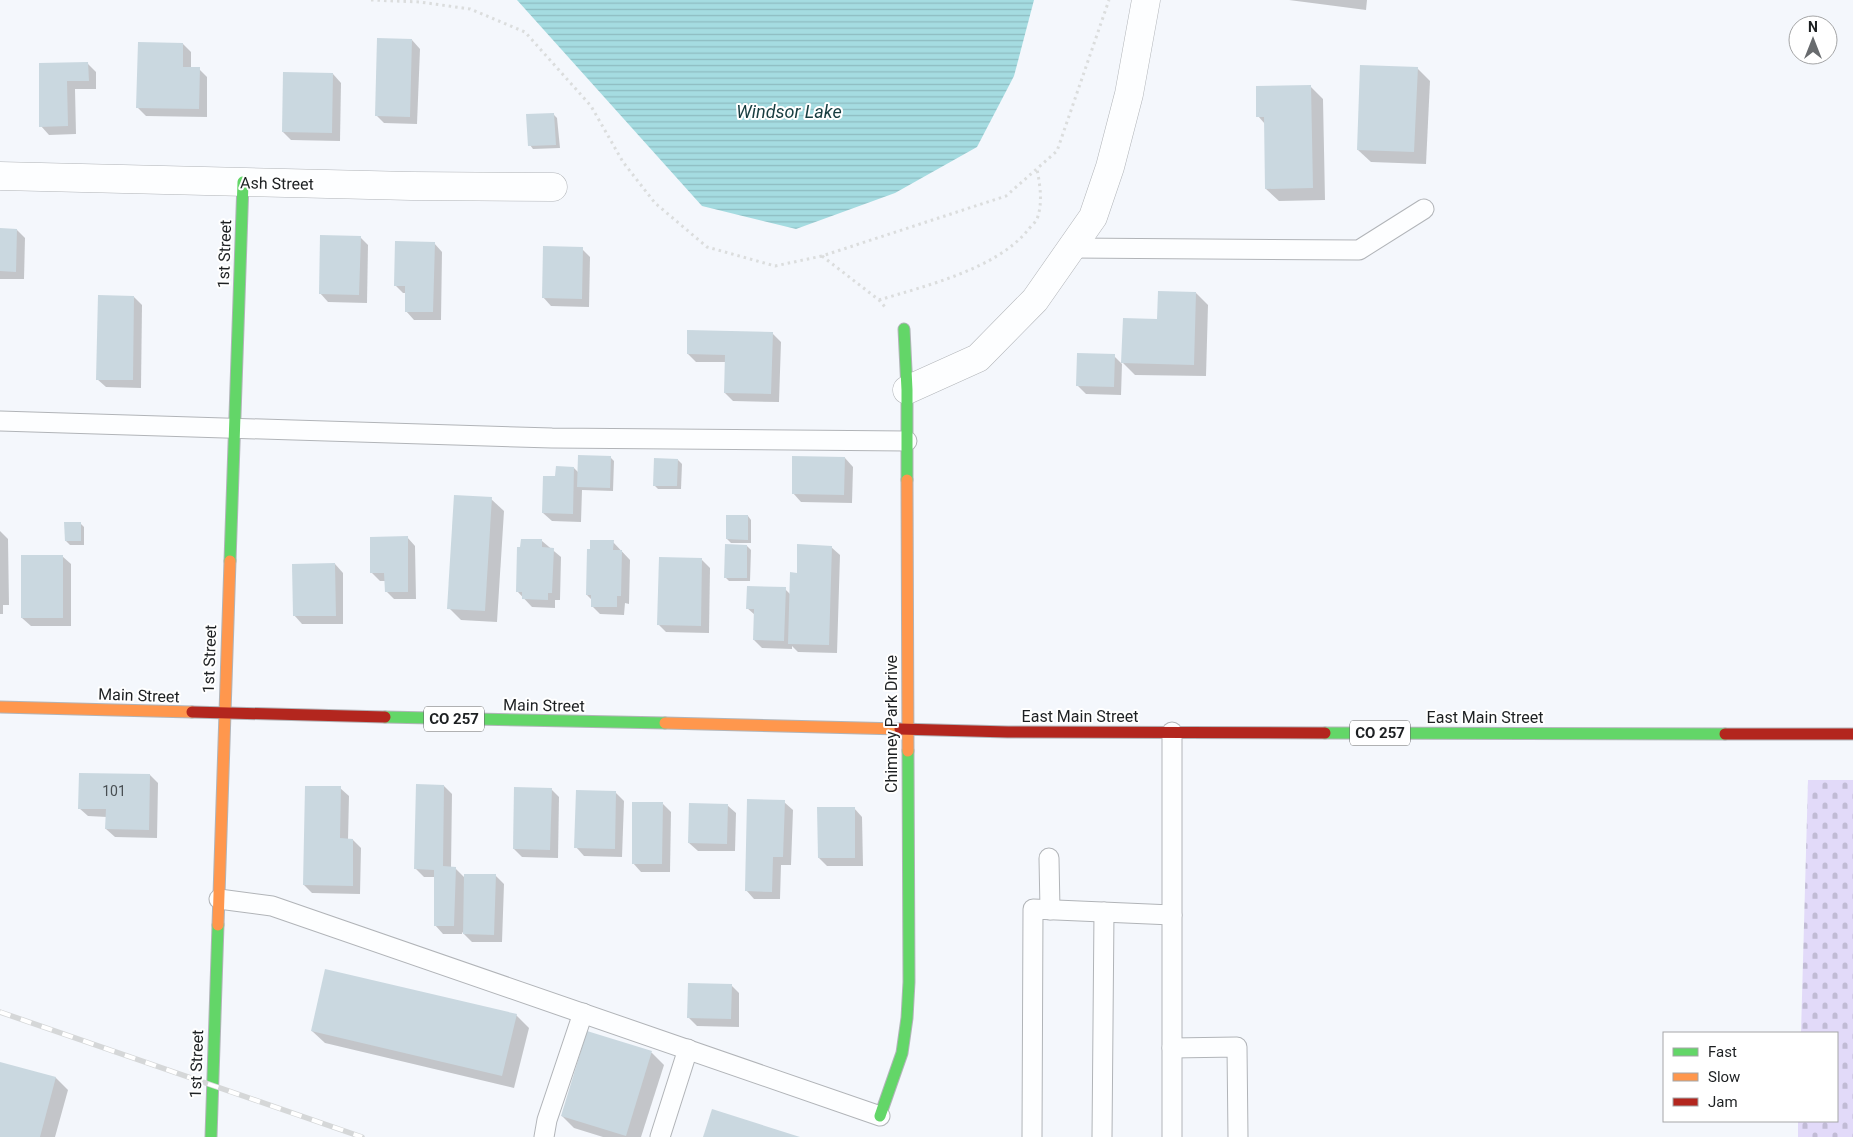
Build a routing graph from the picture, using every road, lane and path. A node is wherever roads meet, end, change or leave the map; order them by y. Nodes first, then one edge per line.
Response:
1 (371, 0) edge
2 (1109, 0) edge
3 (1146, 0) edge
4 (1037, 169) junction
5 (0, 176) edge
6 (243, 182) junction
7 (553, 187) dead end
8 (1424, 209) dead end
9 (1072, 248) junction
10 (822, 256) junction
11 (879, 300) junction
12 (904, 329) joint
13 (907, 390) junction
14 (0, 421) edge
15 (234, 427) junction
16 (907, 441) junction
17 (0, 707) edge
18 (224, 714) junction
19 (907, 730) junction
20 (1172, 732) junction
21 (1853, 734) edge
22 (1049, 858) dead end
23 (219, 898) junction
24 (1050, 910) junction
25 (1104, 912) junction
26 (1172, 915) junction
27 (583, 1013) junction
28 (1172, 1048) junction
29 (688, 1049) junction
30 (880, 1116) joint
31 (211, 1137) edge
32 (544, 1137) edge
33 (660, 1137) edge
34 (1032, 1137) edge
35 (1102, 1137) edge
36 (1172, 1137) edge
37 (1238, 1137) edge

1 - 10 path
2 - 4 path
3 - 9 street
4 - 10 path
4 - 11 path
5 - 6 street, Ash Street
6 - 7 street, Ash Street
6 - 15 main road, 1st Street
8 - 9 lane
9 - 13 street
10 - 11 path
11 - 12 path
12 - 13 main road, Chimney Park Drive
13 - 16 main road, Chimney Park Drive
14 - 15 lane
15 - 16 lane
15 - 18 main road, 1st Street
16 - 19 main road, Chimney Park Drive
17 - 18 main road, Main Street / CO 257
18 - 19 main road, Main Street / CO 257
18 - 23 main road, 1st Street
19 - 20 main road, East Main Street / CO 257
19 - 30 main road, Chimney Park Drive
20 - 21 main road, East Main Street / CO 257
20 - 26 lane
22 - 24 lane
23 - 27 lane
23 - 31 main road, 1st Street
24 - 25 lane
24 - 34 lane
25 - 26 lane
25 - 35 lane
26 - 28 lane
27 - 29 lane
27 - 32 lane
28 - 36 lane
28 - 37 lane
29 - 30 lane
29 - 33 lane

